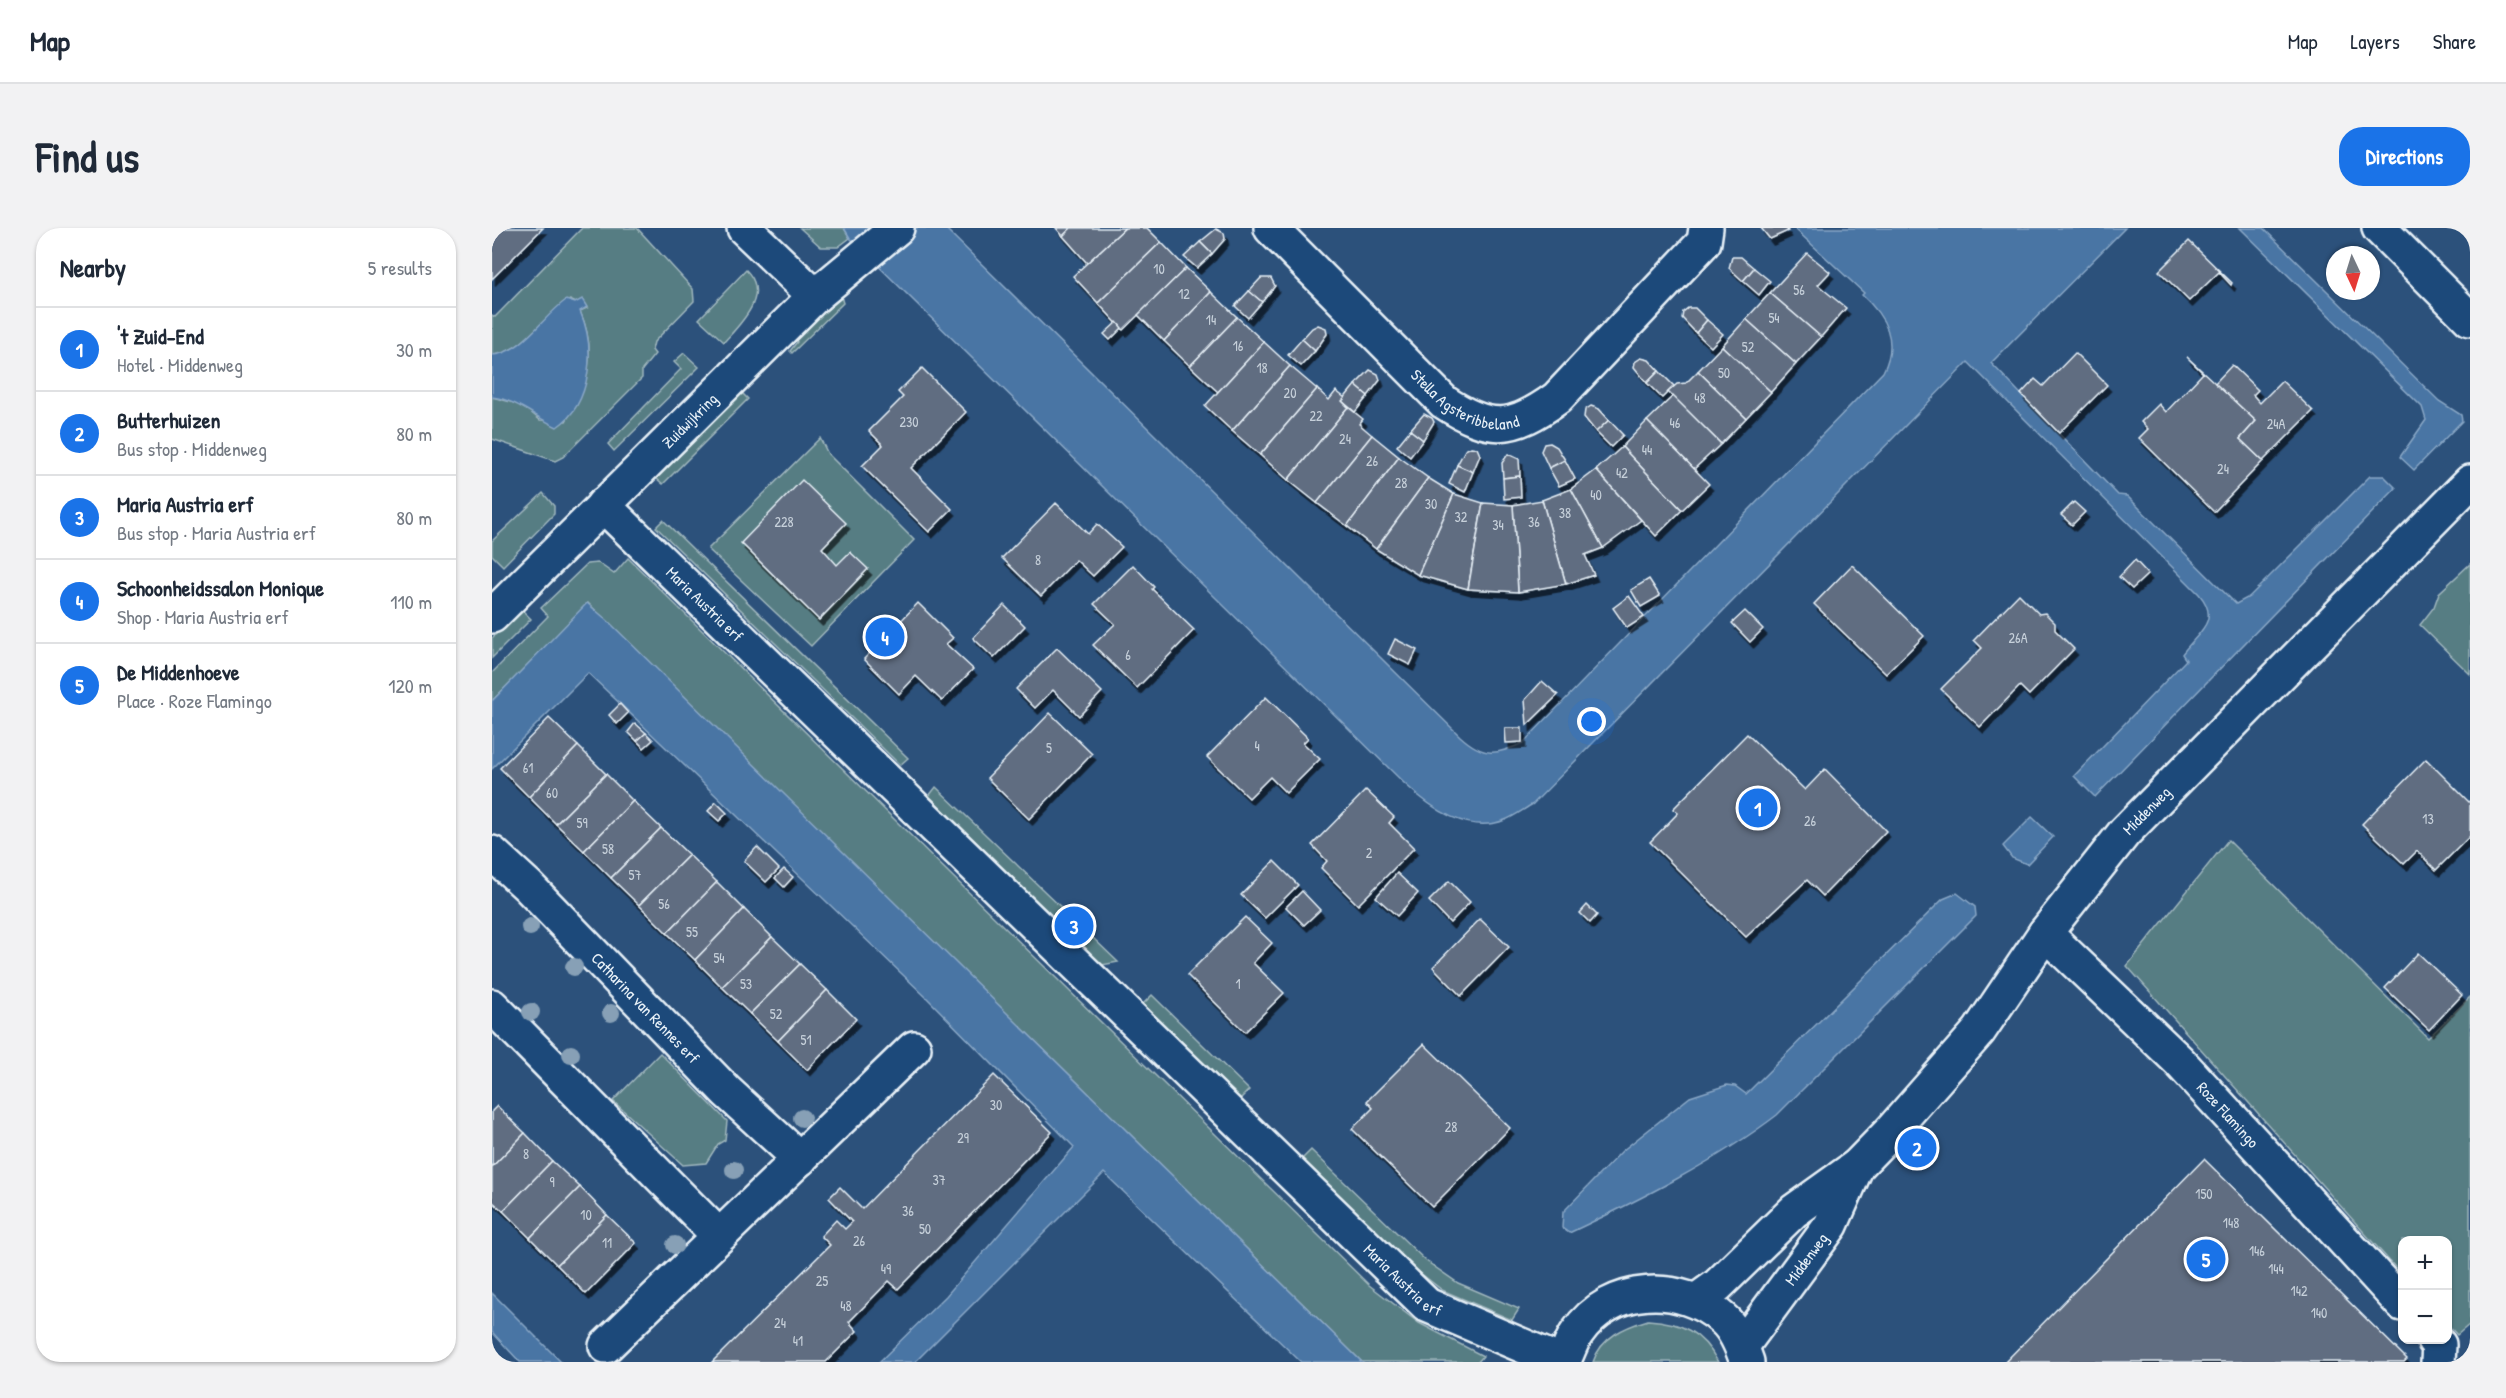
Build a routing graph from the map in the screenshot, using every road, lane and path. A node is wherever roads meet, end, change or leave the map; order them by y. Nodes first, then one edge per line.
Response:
1 (744, 228) edge
2 (897, 228) edge
3 (1271, 228) edge
4 (1706, 228) edge
5 (2379, 228) edge
6 (815, 296) junction
7 (2470, 319) edge
8 (2470, 482) edge
9 (603, 505) junction
10 (492, 616) edge
11 (492, 853) edge
12 (2045, 933) junction
13 (492, 1006) edge
14 (914, 1048) dead end
15 (800, 1159) junction
16 (1857, 1166) junction
17 (718, 1235) junction
18 (2398, 1299) edge
19 (1696, 1301) junction
20 (2438, 1344) edge
21 (606, 1346) dead end
22 (1745, 1354) edge
23 (1562, 1362) edge
24 (2438, 1362) edge

1 - 6 street
2 - 6 street
3 - 4 street, Stella Agsteribbeland
5 - 7 street
6 - 9 street, Zuidwijkring
8 - 12 street, Middenweg
9 - 10 street, Zuidwijkring
9 - 23 street, Maria Austria erf
11 - 15 street, Catharina van Rennes erf
12 - 16 street, Middenweg
12 - 18 street, Roze Flamingo
13 - 17 street
14 - 15 street
15 - 17 street
16 - 19 street, Middenweg
16 - 22 street, Middenweg
17 - 21 street
19 - 22 street
19 - 23 street
20 - 24 street

